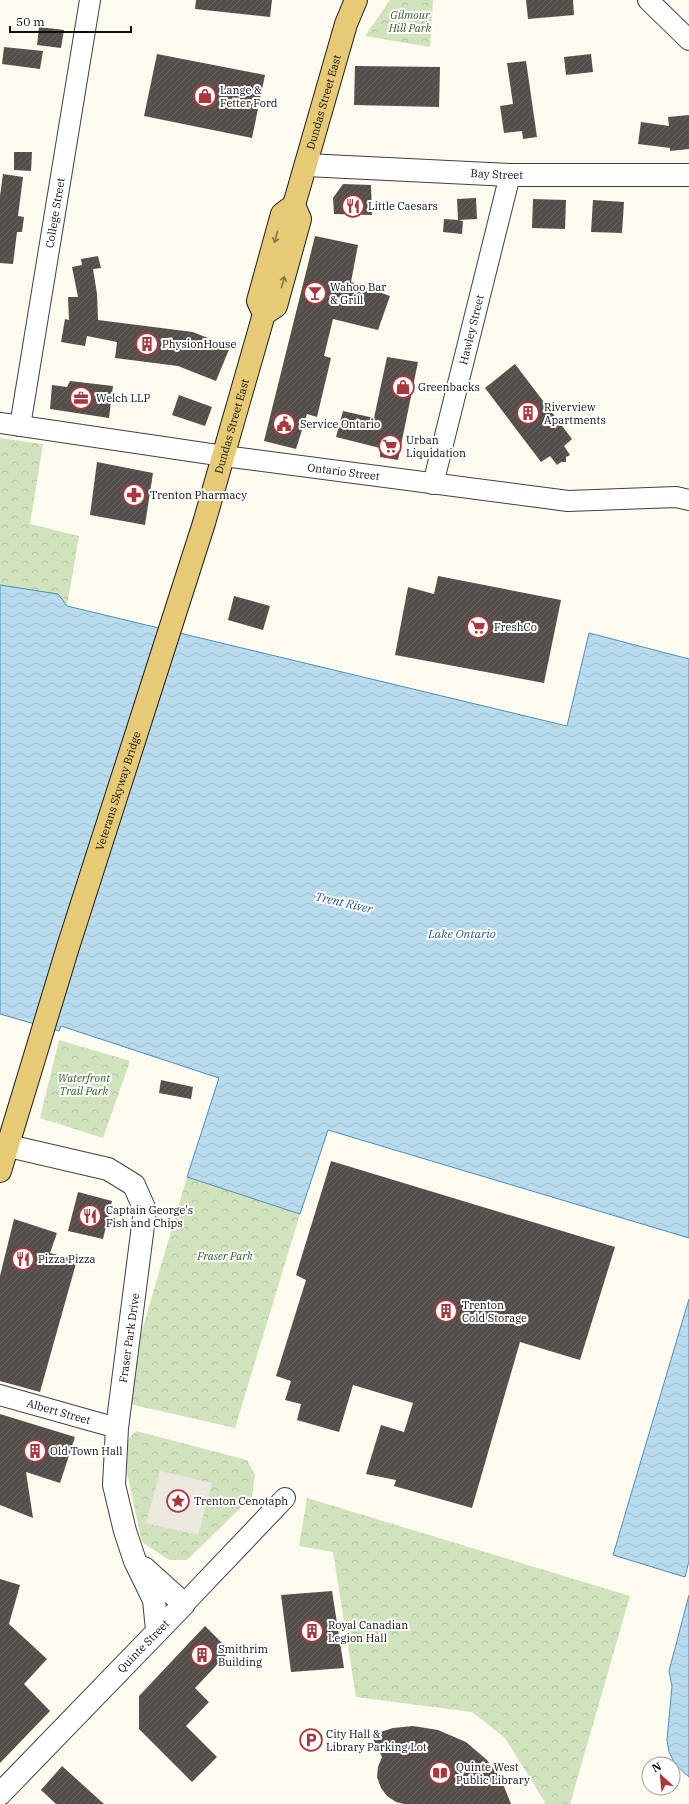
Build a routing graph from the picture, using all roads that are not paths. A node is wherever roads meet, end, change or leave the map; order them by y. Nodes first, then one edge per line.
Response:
1 (90, 0) edge
2 (648, 0) edge
3 (355, 1) edge
4 (689, 40) edge
5 (306, 165) junction
6 (510, 175) junction
7 (689, 175) edge
8 (0, 423) edge
9 (20, 426) junction
10 (224, 456) junction
11 (433, 484) junction
12 (689, 500) edge
13 (199, 539) joint
14 (4, 1145) edge
15 (0, 1171) edge
16 (0, 1395) edge
17 (117, 1428) junction
18 (285, 1498) dead end
19 (135, 1561) junction
20 (184, 1604) junction
21 (157, 1630) junction
22 (0, 1795) edge
23 (8, 1804) edge

1 - 9 street, College Street
2 - 4 street
3 - 5 main road, Dundas Street East
5 - 6 street, Bay Street
5 - 10 main road, Dundas Street East
6 - 7 street, Bay Street
6 - 11 street, Hawley Street
8 - 9 street, Ontario Street
9 - 10 street, Ontario Street
10 - 11 street, Ontario Street
10 - 13 main road, Dundas Street East
11 - 12 street, Ontario Street
13 - 14 main road, Veterans Skyway Bridge
14 - 15 main road, Veterans Skyway Bridge
14 - 17 street, Fraser Park Drive
16 - 17 street, Albert Street
17 - 19 street, Fraser Park Drive
18 - 20 street, Quinte Street
19 - 20 street
19 - 21 street, Fraser Park Drive
20 - 21 street, Quinte Street
21 - 22 street, Quinte Street
22 - 23 street

